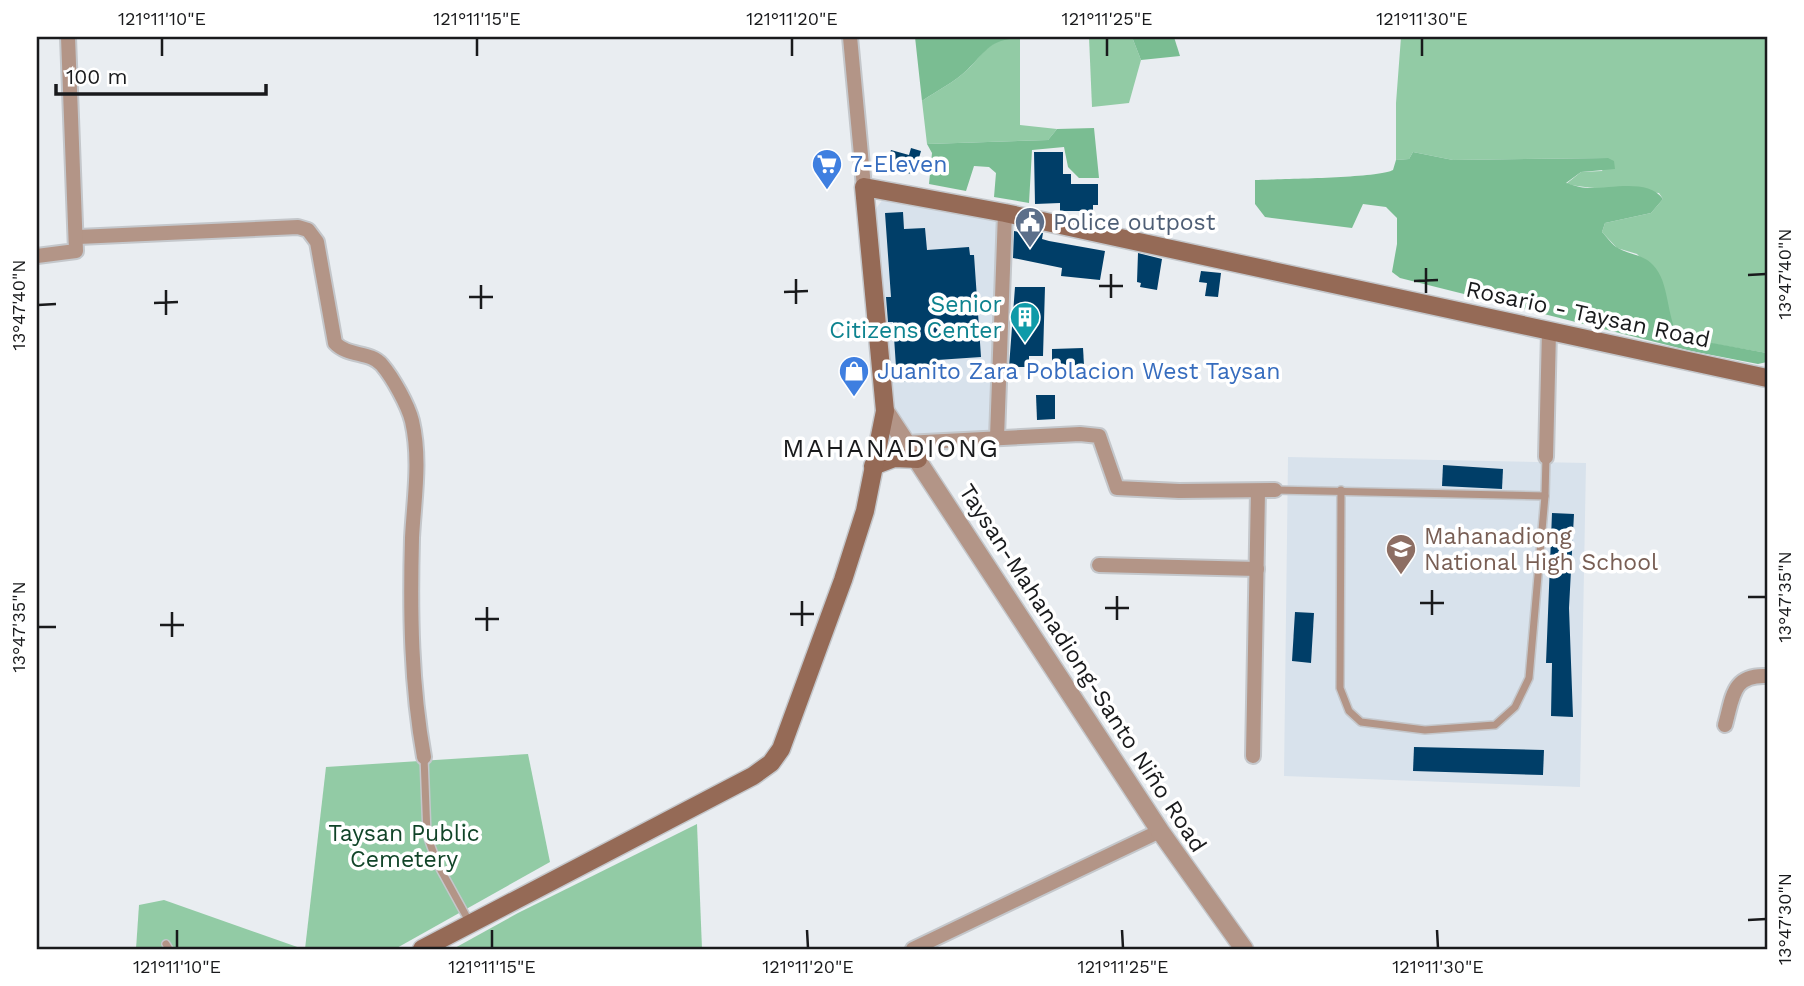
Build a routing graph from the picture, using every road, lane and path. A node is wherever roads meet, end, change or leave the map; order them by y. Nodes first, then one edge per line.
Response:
1 (68, 37) edge
2 (850, 37) edge
3 (864, 187) junction
4 (1005, 213) junction
5 (78, 237) junction
6 (37, 256) edge
7 (1549, 331) junction
8 (1767, 378) edge
9 (885, 411) junction
10 (997, 438) junction
11 (905, 443) junction
12 (1546, 457) joint
13 (918, 459) junction
14 (873, 466) junction
15 (1275, 490) joint
16 (1258, 491) junction
17 (1341, 491) junction
18 (1545, 496) junction
19 (1099, 565) dead end
20 (1257, 569) junction
21 (1767, 676) edge
22 (1725, 725) dead end
23 (1253, 756) dead end
24 (424, 757) joint
25 (1160, 831) junction
26 (470, 923) junction
27 (422, 949) edge
28 (913, 949) edge
29 (1244, 949) edge

1 - 5 street
2 - 3 street
3 - 4 main road, Rosario - Taysan Road
3 - 9 main road
4 - 7 main road, Rosario - Taysan Road
4 - 10 street
5 - 6 street
5 - 24 street
7 - 8 main road, Rosario - Taysan Road
7 - 12 street
9 - 11 street, Taysan-Mahanadiong-Santo Niño Road
9 - 14 main road
10 - 11 street
10 - 16 street
11 - 13 street, Taysan-Mahanadiong-Santo Niño Road
12 - 18 lane
13 - 14 main road
13 - 25 street, Taysan-Mahanadiong-Santo Niño Road
14 - 26 main road
15 - 16 street
15 - 17 lane
16 - 20 street
17 - 18 lane
17 - 18 lane
19 - 20 street
20 - 23 street
21 - 22 street
24 - 26 lane
25 - 28 street
25 - 29 street, Taysan-Mahanadiong-Santo Niño Road
26 - 27 main road

